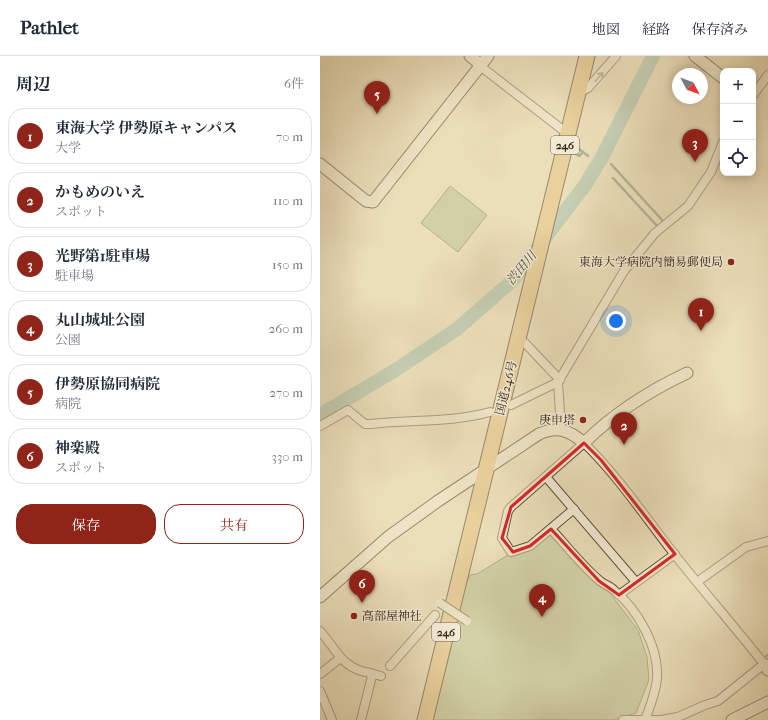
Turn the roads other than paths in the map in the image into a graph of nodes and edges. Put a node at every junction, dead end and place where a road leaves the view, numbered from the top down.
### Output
1 (470, 56) edge
2 (587, 56) edge
3 (616, 56) edge
4 (695, 56) edge
5 (485, 60) edge
6 (768, 75) edge
7 (720, 76) edge
8 (756, 91) edge
9 (578, 92) junction
10 (568, 134) junction
11 (720, 150) edge
12 (320, 164) edge
13 (518, 339) junction
14 (687, 372) dead end
15 (559, 381) junction
16 (511, 405) dead end
17 (490, 412) dead end
18 (320, 426) edge
19 (561, 429) junction
20 (584, 444) junction
21 (486, 470) junction
22 (546, 477) junction
23 (574, 509) junction
24 (551, 529) junction
25 (768, 541) edge
26 (675, 554) junction
27 (636, 582) junction
28 (697, 582) junction
29 (619, 595) junction
30 (320, 597) edge
31 (440, 604) dead end
32 (435, 615) dead end
33 (470, 623) dead end
34 (320, 631) edge
35 (339, 658) junction
36 (390, 666) dead end
37 (766, 667) edge
38 (370, 673) junction
39 (320, 674) edge
40 (381, 676) dead end
41 (320, 691) edge
42 (768, 702) edge
43 (332, 720) edge
44 (361, 720) edge
45 (425, 720) edge
46 (623, 720) edge
47 (645, 720) edge
48 (732, 720) edge

1 - 5 street
2 - 9 highway, 国道246号 / 246
9 -> 3 street
4 - 7 street
5 - 10 street
5 - 12 street
6 - 8 street
9 - 10 highway, 国道246号 / 246
10 - 13 highway, 国道246号 / 246
11 - 15 street
13 - 15 street
13 - 21 highway, 国道246号 / 246
14 - 20 street
15 - 16 street
15 - 19 street
17 - 18 street
19 - 20 street
19 - 21 street
20 - 22 street
20 - 26 street
21 - 30 street
21 - 45 highway, 国道246号 / 246
22 - 23 street
22 - 24 street
23 - 24 street
23 - 27 street
24 - 29 street
25 - 28 street
26 - 27 street
26 - 28 street
27 - 29 street
28 - 37 street
29 - 47 street
31 - 33 street, bridge
32 - 36 street
34 - 35 street
35 - 38 street
35 - 39 street
37 - 47 street
38 - 40 street
38 - 44 street
41 - 43 street
42 - 48 street
46 - 47 street

